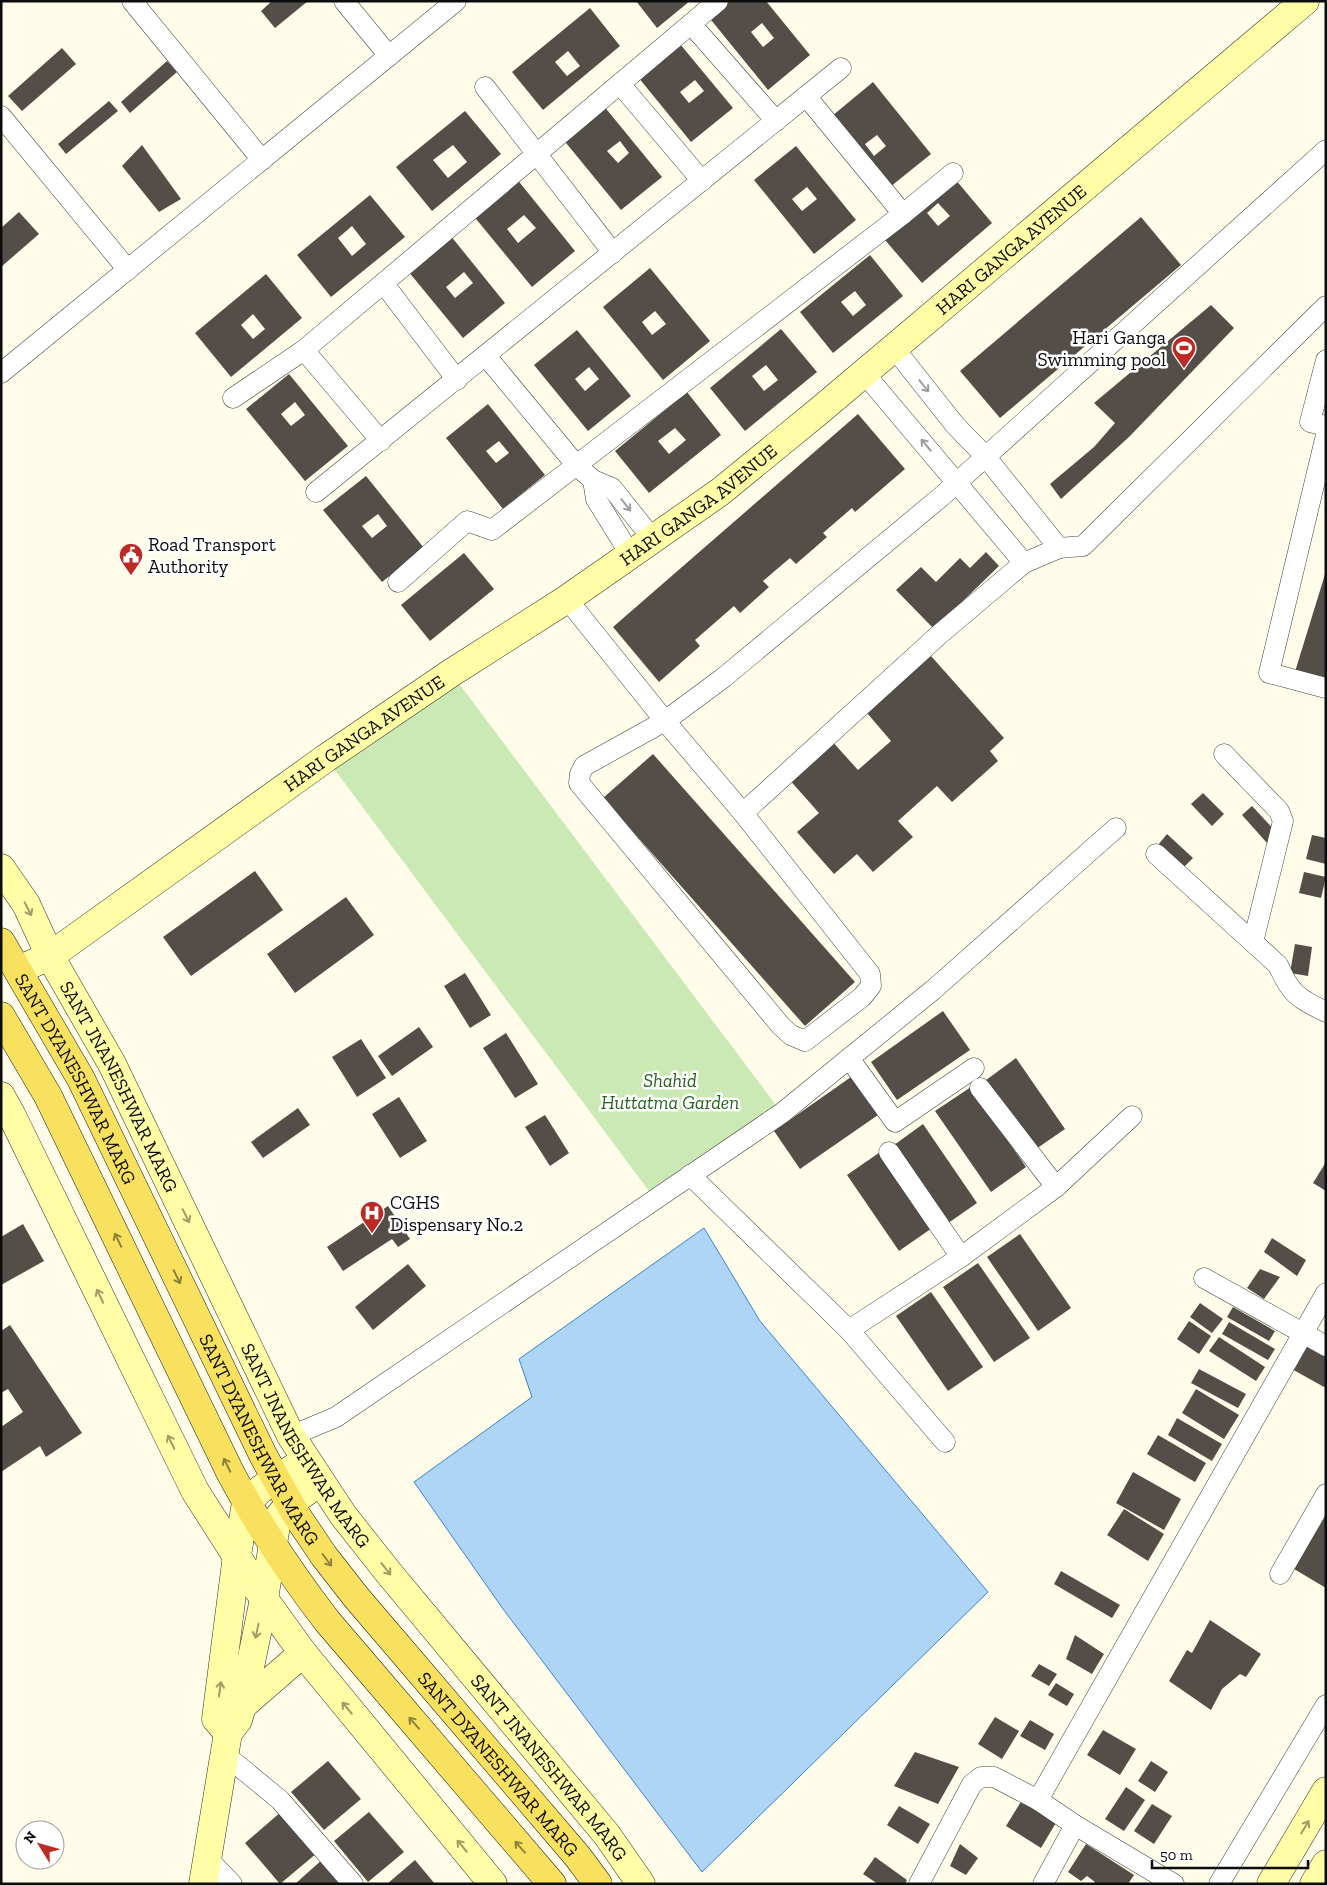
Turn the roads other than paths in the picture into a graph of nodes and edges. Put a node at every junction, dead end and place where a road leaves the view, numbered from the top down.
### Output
1 (132, 1) edge
2 (344, 1) edge
3 (456, 1) edge
4 (718, 1) edge
5 (1304, 1) edge
6 (691, 24) junction
7 (389, 56) junction
8 (841, 68) dead end
9 (620, 84) junction
10 (485, 87) dead end
11 (806, 96) junction
12 (1, 116) edge
13 (776, 120) junction
14 (1326, 150) edge
15 (537, 155) junction
16 (262, 160) junction
17 (953, 173) dead end
18 (702, 181) junction
19 (903, 214) junction
20 (612, 253) junction
21 (128, 270) junction
22 (384, 284) junction
23 (1326, 306) edge
24 (894, 348) junction
25 (304, 350) junction
26 (486, 356) junction
27 (1326, 360) edge
28 (864, 373) junction
29 (1, 374) edge
30 (457, 380) junction
31 (233, 398) dead end
32 (1326, 426) edge
33 (1326, 435) edge
34 (381, 441) junction
35 (985, 456) junction
36 (577, 466) junction
37 (593, 480) junction
38 (958, 482) junction
39 (316, 492) dead end
40 (652, 538) junction
41 (1059, 548) junction
42 (630, 554) junction
43 (1024, 563) junction
44 (398, 582) dead end
45 (567, 599) junction
46 (1326, 688) edge
47 (665, 721) junction
48 (1224, 754) dead end
49 (743, 813) junction
50 (1116, 828) dead end
51 (1156, 854) dead end
52 (1, 868) edge
53 (1, 942) edge
54 (1253, 942) junction
55 (50, 956) junction
56 (18, 970) junction
57 (1326, 1012) edge
58 (1, 1016) edge
59 (849, 1058) junction
60 (974, 1068) dead end
61 (980, 1088) dead end
62 (1, 1096) edge
63 (1132, 1116) dead end
64 (889, 1152) dead end
65 (690, 1175) junction
66 (1056, 1187) junction
67 (961, 1257) junction
68 (1204, 1278) dead end
69 (1326, 1292) edge
70 (849, 1330) junction
71 (1303, 1333) junction
72 (1326, 1346) edge
73 (292, 1436) junction
74 (945, 1442) dead end
75 (313, 1471) junction
76 (277, 1480) junction
77 (1326, 1494) edge
78 (246, 1503) junction
79 (290, 1504) junction
80 (272, 1546) junction
81 (237, 1555) junction
82 (1280, 1574) dead end
83 (264, 1599) junction
84 (303, 1653) junction
85 (1326, 1705) edge
86 (242, 1706) junction
87 (226, 1743) junction
88 (1326, 1791) edge
89 (1038, 1800) junction
90 (1075, 1825) junction
91 (1326, 1864) edge
92 (205, 1871) edge
93 (490, 1883) edge
94 (232, 1884) edge
95 (353, 1884) edge
96 (552, 1884) edge
97 (598, 1884) edge
98 (641, 1884) edge
99 (919, 1884) edge
100 (1043, 1884) edge
101 (1174, 1884) edge
102 (1218, 1884) edge
103 (1271, 1884) edge
104 (1314, 1884) edge

1 - 16 street
2 - 7 street
3 - 7 street
4 - 6 street
5 - 24 street, HARI GANGA AVENUE
6 - 9 street
6 - 13 street
7 - 16 street
8 - 11 street
9 - 15 street
9 - 18 street
10 - 15 street
11 - 13 street
11 - 19 street
12 - 21 street
13 - 18 street
14 - 35 street
15 - 20 street
15 - 22 street
16 - 21 street
17 - 19 street
18 - 20 street
19 - 36 street
20 - 26 street
21 - 29 street
22 - 25 street
22 - 30 street
23 - 41 street
24 - 28 street, HARI GANGA AVENUE
24 -> 35 street
25 - 31 street
25 - 34 street
26 - 30 street
26 - 36 street
27 - 32 street
38 -> 28 street
28 - 40 street, HARI GANGA AVENUE
30 - 34 street
33 - 46 street
34 - 39 street
35 - 38 street
35 - 41 street
36 - 37 street
36 - 44 street
37 -> 40 street
37 - 42 street
38 - 43 street
38 - 47 street
40 - 42 street, HARI GANGA AVENUE
41 - 43 street
42 - 45 street, HARI GANGA AVENUE
43 - 49 street
45 - 47 street
45 - 55 street, HARI GANGA AVENUE
47 - 49 street
47 - 49 street
48 - 54 street
50 - 59 street
51 - 54 street
52 -> 55 street, SANT JNANESHWAR MARG
53 - 56 main road, SANT DYANESHWAR MARG
54 - 57 street
55 - 56 street, HARI GANGA AVENUE
55 -> 73 street, SANT JNANESHWAR MARG
56 -> 76 main road, SANT DYANESHWAR MARG
78 -> 58 main road, SANT DYANESHWAR MARG
59 - 60 street
59 - 65 street
61 - 66 street
81 -> 62 street
63 - 66 street
64 - 67 street
65 - 70 street
65 - 73 street
66 - 67 street
67 - 70 street
68 - 71 street
69 - 71 street
70 - 74 street
71 - 72 street
71 - 89 street
73 - 75 street, SANT JNANESHWAR MARG
75 - 76 street
75 - 79 street
75 -> 98 street, SANT JNANESHWAR MARG
76 - 78 street
76 - 79 main road, SANT DYANESHWAR MARG
77 - 82 street
78 - 80 main road, SANT DYANESHWAR MARG
78 - 81 street
79 - 80 street
79 -> 97 main road, SANT DYANESHWAR MARG
80 - 83 street
96 -> 80 main road, SANT DYANESHWAR MARG
81 - 83 street
87 -> 81 street
83 - 84 street
83 -> 86 street
84 - 86 street
93 -> 84 street
85 - 102 street
86 - 87 street
87 - 92 street
87 - 95 street
103 -> 88 street
89 - 90 street
89 - 99 street
90 - 100 street
90 - 101 street
91 - 104 street
92 - 94 street

